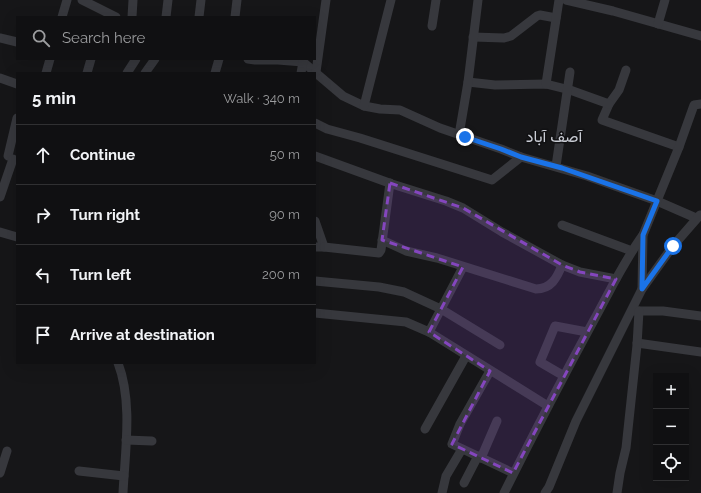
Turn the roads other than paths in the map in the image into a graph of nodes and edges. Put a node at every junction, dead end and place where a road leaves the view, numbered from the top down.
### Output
1 (67, 0) edge
2 (82, 0) edge
3 (133, 0) edge
4 (168, 0) edge
5 (201, 0) edge
6 (237, 0) edge
7 (326, 0) edge
8 (391, 0) edge
9 (436, 0) edge
10 (478, 0) edge
11 (559, 0) edge
12 (566, 0) edge
13 (665, 0) edge
14 (578, 1) edge
15 (99, 9) edge
16 (62, 16) edge
17 (114, 16) edge
18 (132, 16) edge
19 (166, 16) edge
20 (199, 16) edge
21 (235, 16) edge
22 (556, 18) junction
23 (658, 24) junction
24 (432, 26) dead end
25 (701, 36) edge
26 (473, 37) junction
27 (0, 38) edge
28 (16, 42) edge
29 (50, 60) edge
30 (91, 60) edge
31 (135, 60) edge
32 (154, 60) edge
33 (218, 60) edge
34 (255, 60) edge
35 (278, 60) edge
36 (278, 60) edge
37 (303, 62) junction
38 (626, 70) dead end
39 (46, 72) edge
40 (87, 72) edge
41 (128, 72) edge
42 (146, 72) edge
43 (215, 72) edge
44 (301, 72) edge
45 (316, 72) junction
46 (570, 72) dead end
47 (0, 78) edge
48 (468, 82) junction
49 (16, 84) edge
50 (546, 84) junction
51 (568, 90) junction
52 (609, 104) junction
53 (701, 104) edge
54 (364, 106) junction
55 (16, 123) edge
56 (316, 124) edge
57 (459, 135) junction
58 (679, 147) junction
59 (316, 156) edge
60 (9, 157) edge
61 (521, 157) junction
62 (556, 166) junction
63 (3, 176) edge
64 (390, 182) junction
65 (0, 197) edge
66 (657, 201) junction
67 (699, 216) edge
68 (562, 225) dead end
69 (316, 228) edge
70 (0, 232) edge
71 (643, 235) junction
72 (16, 237) edge
73 (382, 240) junction
74 (319, 247) edge
75 (632, 251) junction
76 (562, 264) junction
77 (463, 267) junction
78 (616, 279) junction
79 (316, 281) edge
80 (642, 289) junction
81 (441, 309) junction
82 (635, 311) junction
83 (316, 313) edge
84 (701, 316) edge
85 (429, 332) junction
86 (587, 332) junction
87 (637, 343) junction
88 (500, 345) dead end
89 (701, 352) edge
90 (466, 356) junction
91 (118, 364) edge
92 (490, 371) junction
93 (564, 376) junction
94 (548, 406) junction
95 (497, 421) dead end
96 (425, 429) dead end
97 (126, 440) junction
98 (152, 441) dead end
99 (462, 448) junction
100 (7, 452) dead end
101 (479, 457) junction
102 (79, 472) dead end
103 (0, 473) edge
104 (514, 473) junction
105 (124, 476) junction
106 (464, 483) dead end
107 (123, 493) edge
108 (442, 493) edge
109 (504, 493) edge
110 (545, 493) edge
111 (617, 493) edge

1 - 16 street
2 - 15 street
3 - 18 street
4 - 19 street
5 - 20 street
6 - 21 street
7 - 45 street
8 - 54 street
9 - 24 street
10 - 26 street
11 - 22 street
12 - 14 street
13 - 23 street
14 - 23 street
15 - 17 street
22 - 26 street
22 - 50 street
23 - 25 street
26 - 48 street
27 - 28 street
29 - 39 street
30 - 40 street
31 - 41 street
32 - 42 street
33 - 43 street
34 - 35 street
36 - 37 street
37 - 44 street
37 - 45 street
38 - 52 street
45 - 54 street
46 - 51 street
47 - 49 street
48 - 50 street
48 - 57 street
50 - 51 street
51 - 52 street
51 - 62 street
52 - 58 street
53 - 58 street
54 - 57 street
55 - 60 street
56 - 61 street
57 - 61 street
58 - 66 street
59 - 64 street
60 - 63 street
61 - 62 street
62 - 66 street
63 - 65 street
64 - 73 street
64 - 76 street
66 - 67 street
66 - 71 street
67 - 80 street
68 - 75 street
69 - 74 street
70 - 72 street
71 - 75 street
71 - 80 street
73 - 74 street
73 - 77 street
75 - 78 street
76 - 77 street
76 - 78 street
77 - 81 street
78 - 86 street
79 - 81 street
80 - 82 street
81 - 85 street
81 - 88 street
82 - 84 street
82 - 87 street
82 - 110 street
83 - 85 street
85 - 90 street
86 - 93 street
86 - 93 street
87 - 89 street
87 - 111 street
90 - 92 street
90 - 96 street
91 - 97 street
92 - 94 street
92 - 99 street
93 - 94 street
94 - 104 street
95 - 101 street
97 - 98 street
97 - 105 street
99 - 101 street
99 - 108 street
100 - 103 street
101 - 104 street
101 - 106 street
102 - 105 street
104 - 109 street
105 - 107 street

